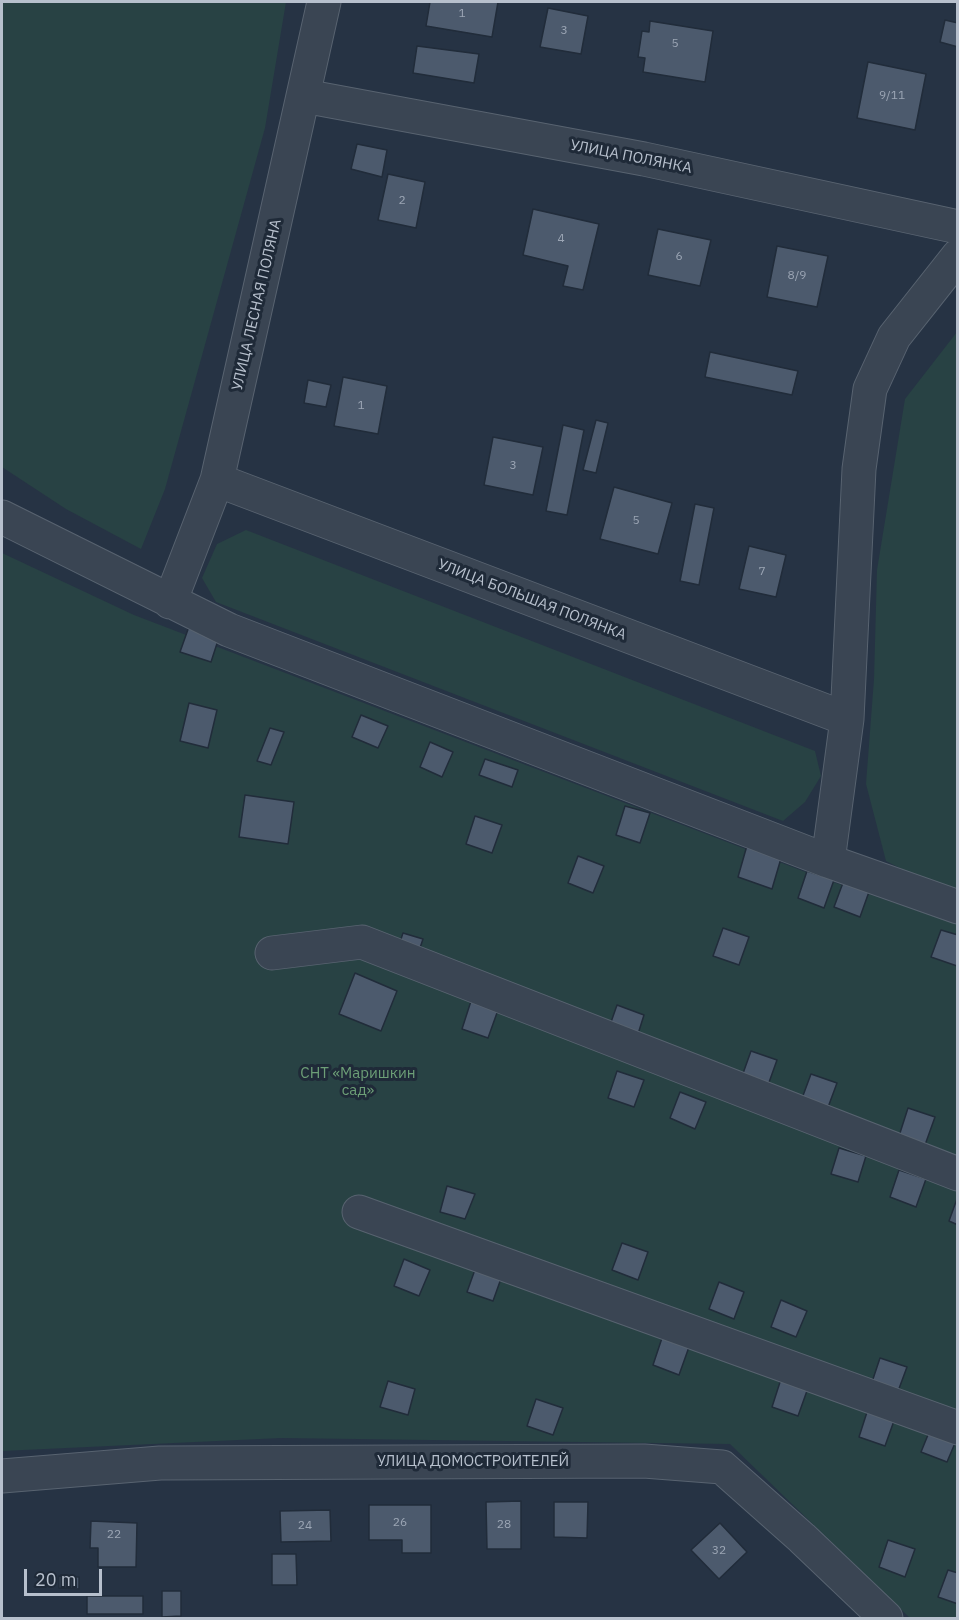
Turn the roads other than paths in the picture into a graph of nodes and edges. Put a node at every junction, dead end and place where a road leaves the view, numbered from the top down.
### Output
1 (324, 2) edge
2 (304, 96) junction
3 (957, 227) edge
4 (957, 256) edge
5 (217, 480) junction
6 (2, 517) edge
7 (170, 602) junction
8 (847, 719) junction
9 (828, 861) junction
10 (957, 907) edge
11 (272, 953) dead end
12 (957, 1174) edge
13 (359, 1212) dead end
14 (957, 1428) edge
15 (2, 1476) edge
16 (886, 1618) edge

1 - 2 street, УЛИЦА ЛЕСНАЯ ПОЛЯНА
2 - 3 street, УЛИЦА ПОЛЯНКА
2 - 5 street, УЛИЦА ЛЕСНАЯ ПОЛЯНА
4 - 8 street
5 - 7 street, УЛИЦА ЛЕСНАЯ ПОЛЯНА
5 - 8 street, УЛИЦА БОЛЬШАЯ ПОЛЯНКА
6 - 7 street
7 - 9 street
8 - 9 street
9 - 10 street
11 - 12 street
13 - 14 street
15 - 16 street, УЛИЦА ДОМОСТРОИТЕЛЕЙ

